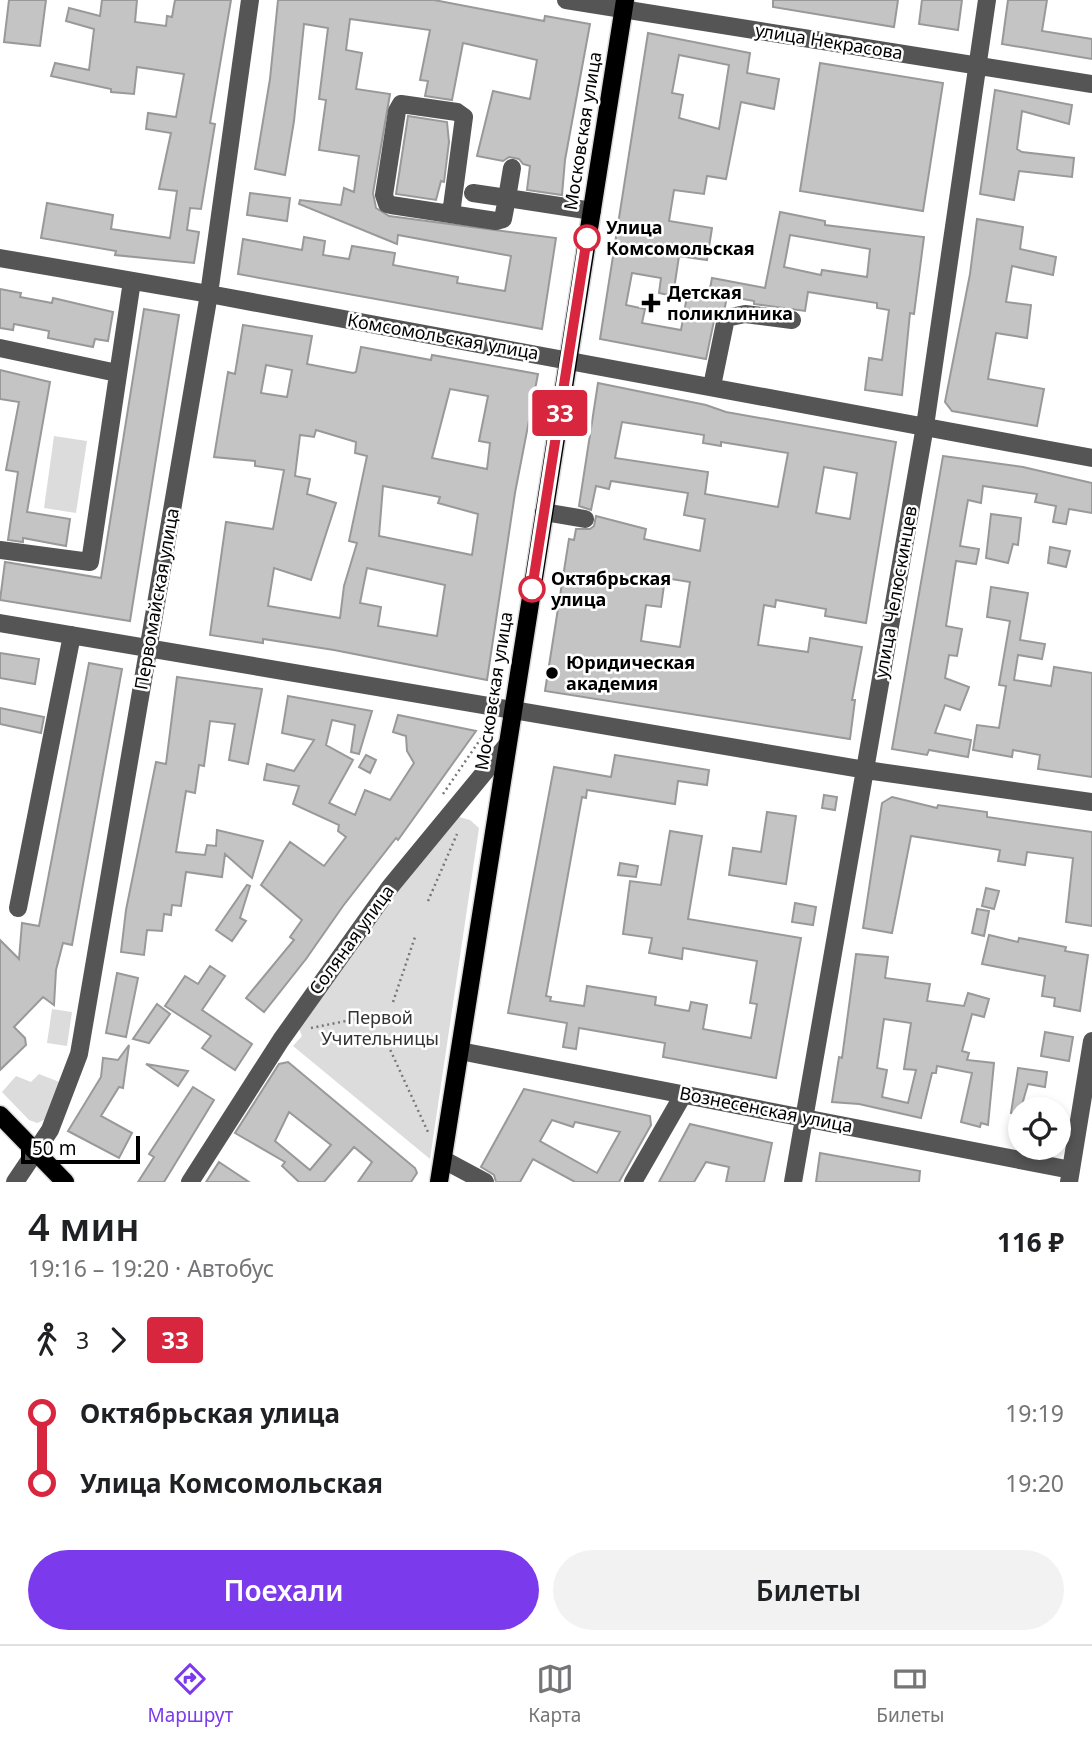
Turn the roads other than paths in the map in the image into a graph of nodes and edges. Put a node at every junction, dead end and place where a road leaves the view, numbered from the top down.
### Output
1 (250, 0) edge
2 (565, 0) edge
3 (987, 0) edge
4 (625, 4) edge
5 (976, 66) junction
6 (1092, 84) edge
7 (512, 168) dead end
8 (472, 193) dead end
9 (507, 198) junction
10 (592, 211) junction
11 (451, 214) junction
12 (0, 258) edge
13 (132, 281) junction
14 (209, 294) junction
15 (792, 320) dead end
16 (0, 348) edge
17 (568, 360) junction
18 (117, 373) junction
19 (712, 386) junction
20 (925, 426) junction
21 (1092, 458) edge
22 (544, 512) junction
23 (585, 519) dead end
24 (0, 550) edge
25 (0, 623) edge
26 (72, 635) junction
27 (148, 648) junction
28 (512, 711) junction
29 (507, 745) junction
30 (866, 770) junction
31 (1092, 802) edge
32 (18, 908) dead end
33 (1092, 1041) edge
34 (460, 1051) junction
35 (683, 1095) junction
36 (0, 1115) edge
37 (806, 1118) junction
38 (36, 1150) junction
39 (444, 1160) junction
40 (1070, 1176) edge
41 (15, 1182) edge
42 (65, 1182) edge
43 (190, 1182) edge
44 (439, 1182) edge
45 (485, 1182) edge
46 (633, 1182) edge
47 (793, 1182) edge

1 - 14 street, Первомайская улица
2 - 4 street, улица Некрасова
3 - 5 street, улица Челюскинцев
4 - 5 street, улица Некрасова
4 - 10 main road, Московская улица
5 - 6 street, улица Некрасова
5 - 20 street, улица Челюскинцев
7 - 9 street
8 - 9 street
9 - 10 street
9 - 11 street
10 - 17 main road, Московская улица
11 - 11 street
12 - 13 street, Комсомольская улица
13 - 14 street, Комсомольская улица
13 - 18 street
14 - 17 street, Комсомольская улица
14 - 27 street, Первомайская улица
15 - 19 street
16 - 18 street
17 - 19 street, Комсомольская улица
17 - 22 main road, Московская улица
18 - 24 street
19 - 20 street, Комсомольская улица
20 - 21 street, Комсомольская улица
20 - 30 street, улица Челюскинцев
22 - 23 street
22 - 28 main road, Московская улица
25 - 26 street
26 - 27 street
26 - 32 street
27 - 28 street
27 - 38 street, Первомайская улица
28 - 29 main road, Московская улица
28 - 30 street
29 - 34 main road, Московская улица
29 - 43 street, Соляная улица
30 - 31 street
30 - 37 street, улица Челюскинцев
33 - 40 street
34 - 35 street, Вознесенская улица
34 - 39 main road, Московская улица
35 - 37 street, Вознесенская улица
35 - 46 street
36 - 38 main road
37 - 40 street, Вознесенская улица
37 - 47 street, улица Челюскинцев
38 - 41 street, Первомайская улица
38 - 42 main road
39 - 44 main road, Московская улица
39 - 45 street

